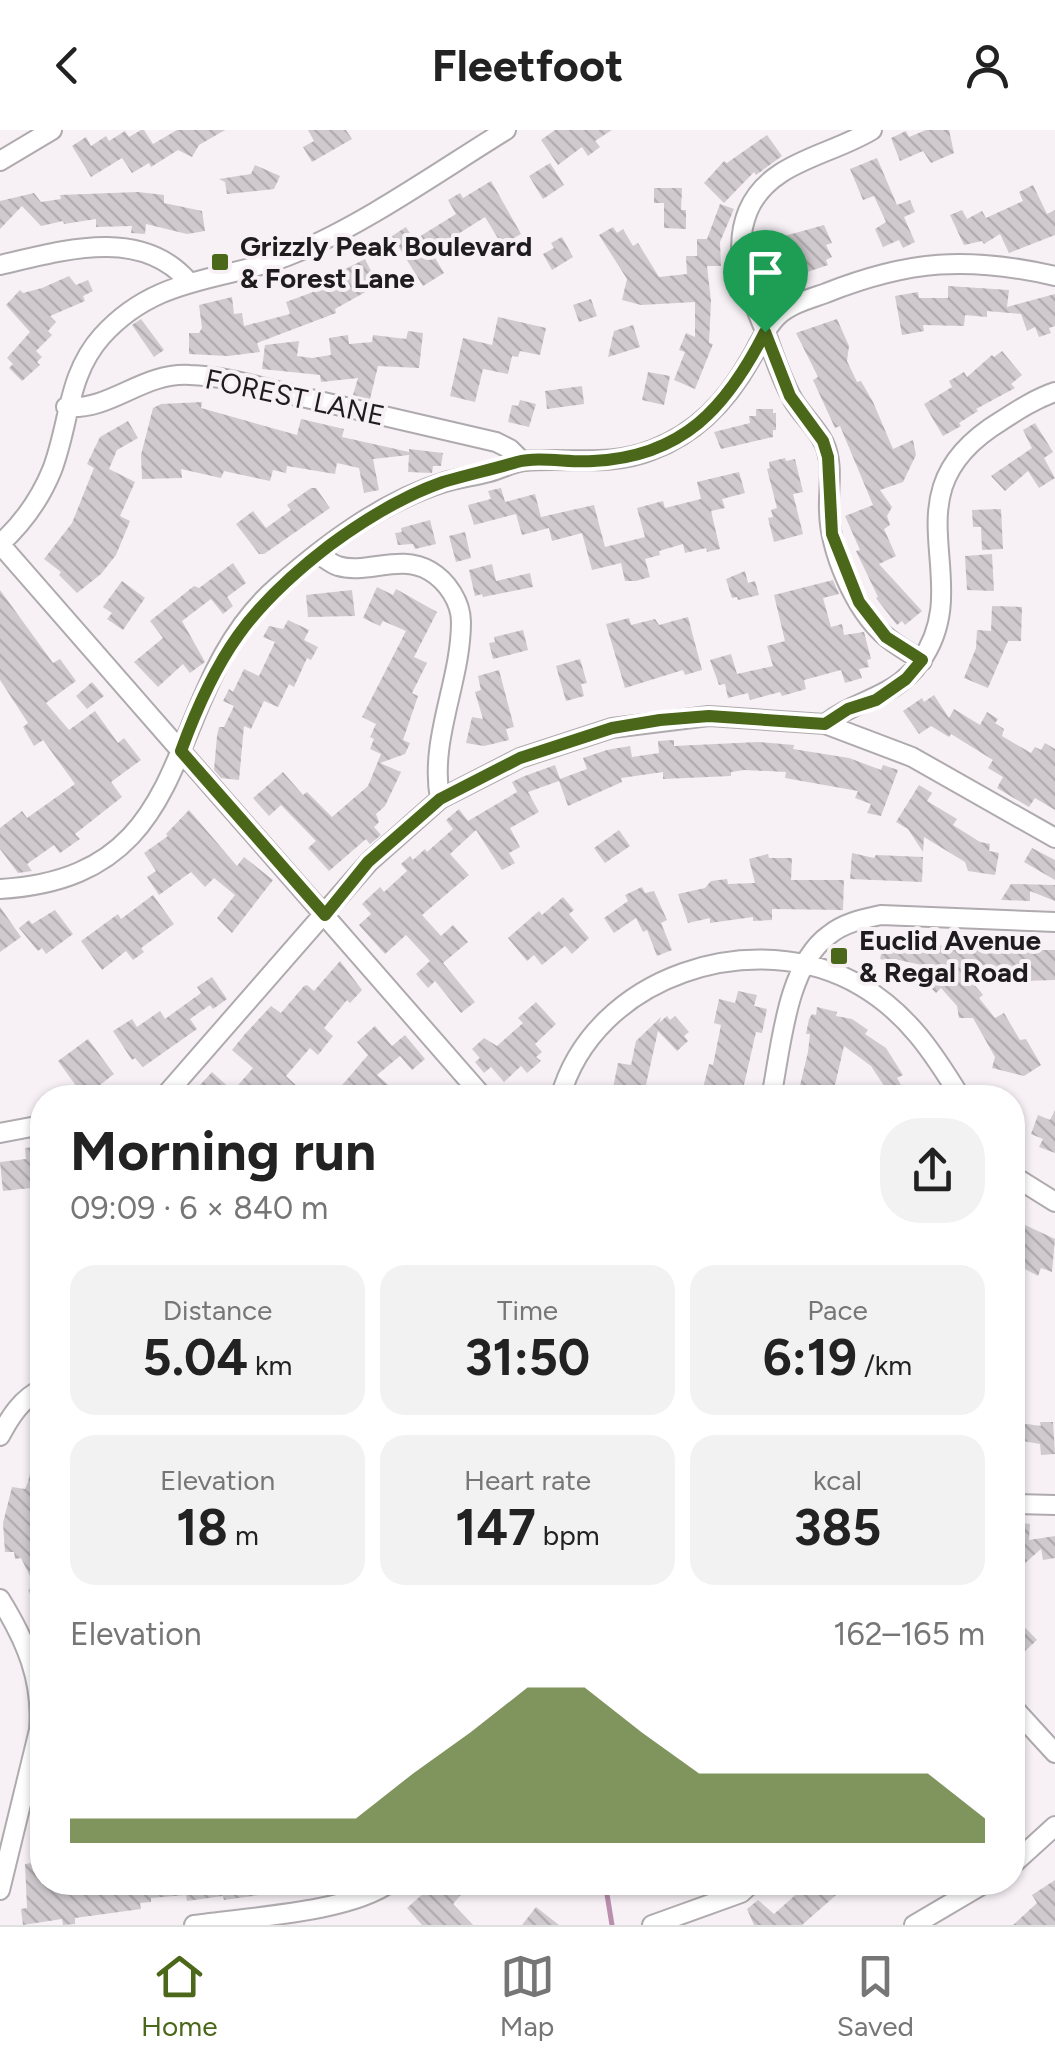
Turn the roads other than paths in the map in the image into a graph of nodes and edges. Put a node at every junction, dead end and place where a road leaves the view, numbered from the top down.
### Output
1 (52, 130) edge
2 (506, 130) edge
3 (872, 130) edge
4 (0, 161) edge
5 (0, 264) edge
6 (1055, 276) edge
7 (188, 281) junction
8 (765, 332) junction
9 (1055, 392) edge
10 (66, 408) junction
11 (521, 460) junction
12 (0, 544) edge
13 (318, 554) junction
14 (922, 660) junction
15 (825, 724) junction
16 (181, 751) junction
17 (440, 799) junction
18 (1055, 838) edge
19 (0, 890) edge
20 (325, 915) junction
21 (1055, 922) edge
22 (805, 962) junction
23 (175, 1085) edge
24 (472, 1085) edge
25 (566, 1085) edge
26 (774, 1085) edge
27 (952, 1085) edge
28 (30, 1127) edge
29 (0, 1133) edge
30 (1025, 1183) edge
31 (1055, 1202) edge
32 (30, 1397) edge
33 (0, 1436) edge
34 (1025, 1504) edge
35 (1055, 1505) edge
36 (0, 1599) edge
37 (30, 1653) edge
38 (1025, 1720) edge
39 (1055, 1753) edge
40 (30, 1772) edge
41 (1055, 1826) edge
42 (1025, 1853) edge
43 (0, 1890) edge
44 (365, 1895) edge
45 (734, 1895) edge
46 (964, 1895) edge
47 (194, 1925) edge
48 (652, 1925) edge
49 (914, 1925) edge

1 - 4 street
2 - 7 street
3 - 8 street
5 - 7 street
6 - 8 street
7 - 10 street
8 - 11 street
8 - 14 street
9 - 14 street
10 - 11 street, FOREST LANE
10 - 12 street
11 - 13 street
12 - 16 street
13 - 16 street
13 - 17 street
14 - 15 street
15 - 17 street
15 - 18 street
16 - 19 street
16 - 20 street
17 - 20 street
20 - 23 street
20 - 24 street
21 - 22 street
22 - 25 street
22 - 26 street
22 - 27 street
28 - 29 street
30 - 31 street
32 - 33 street
34 - 35 street
36 - 37 street
38 - 39 street
40 - 43 street
41 - 42 street
44 - 47 street
45 - 48 street
46 - 49 street

